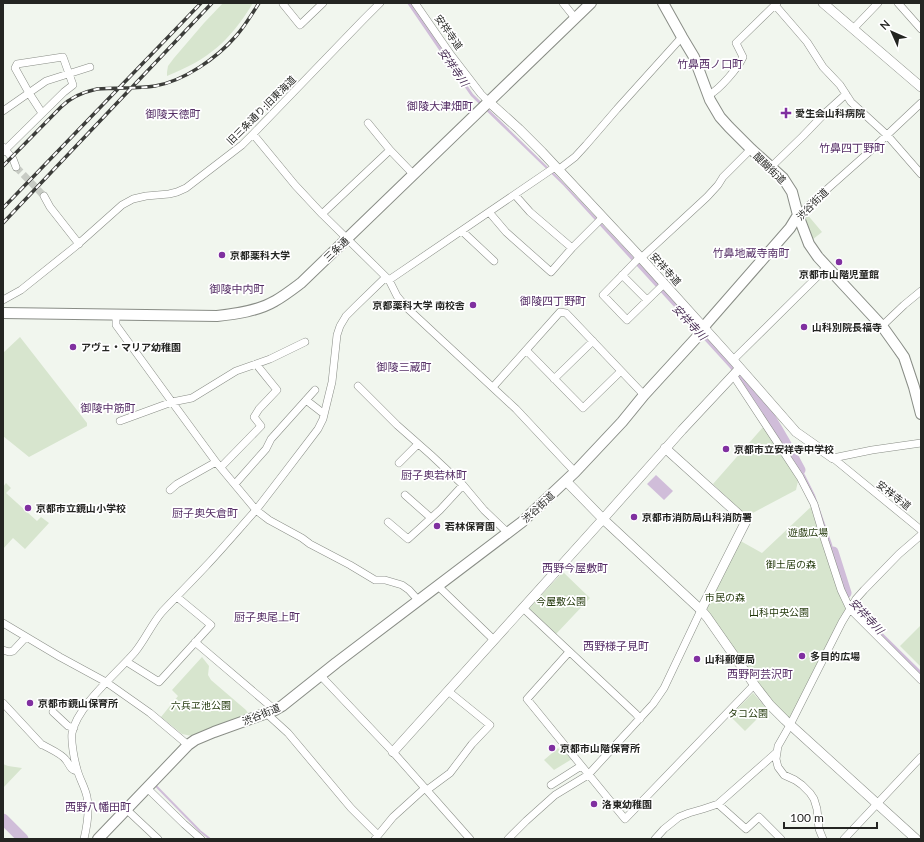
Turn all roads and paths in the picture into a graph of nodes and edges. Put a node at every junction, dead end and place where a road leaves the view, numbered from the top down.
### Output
1 (324, 3) edge
2 (380, 3) edge
3 (415, 3) edge
4 (563, 3) edge
5 (591, 3) edge
6 (663, 3) edge
7 (824, 3) edge
8 (878, 3) edge
9 (898, 3) edge
10 (283, 4) dead end
11 (776, 4) edge
12 (575, 18) junction
13 (853, 28) junction
14 (921, 29) edge
15 (682, 37) junction
16 (90, 67) dead end
17 (69, 73) junction
18 (921, 87) edge
19 (28, 93) junction
20 (846, 94) junction
21 (709, 95) junction
22 (921, 103) edge
23 (485, 105) junction
24 (3, 111) edge
25 (42, 113) junction
26 (368, 123) dead end
27 (253, 134) junction
28 (886, 135) junction
29 (4, 149) edge
30 (751, 149) junction
31 (390, 150) junction
32 (16, 167) tunnel mouth
33 (771, 167) junction
34 (554, 170) junction
35 (921, 174) edge
36 (414, 175) junction
37 (515, 195) junction
38 (44, 196) tunnel mouth
39 (489, 212) junction
40 (322, 214) junction
41 (798, 216) junction
42 (602, 218) junction
43 (462, 231) junction
44 (347, 238) junction
45 (79, 244) junction
46 (572, 248) junction
47 (640, 258) junction
48 (494, 261) dead end
49 (827, 267) junction
50 (622, 275) junction
51 (387, 279) junction
52 (660, 287) junction
53 (921, 290) edge
54 (3, 300) edge
55 (647, 300) junction
56 (3, 313) edge
57 (116, 315) junction
58 (882, 326) junction
59 (701, 331) junction
60 (593, 341) junction
61 (305, 342) dead end
62 (526, 350) junction
63 (734, 360) junction
64 (256, 364) junction
65 (740, 368) junction
66 (621, 371) junction
67 (733, 375) junction
68 (554, 379) junction
69 (358, 386) dead end
70 (493, 387) junction
71 (316, 390) dead end
72 (644, 395) junction
73 (306, 400) junction
74 (172, 402) junction
75 (324, 414) junction
76 (921, 414) edge
77 (120, 421) dead end
78 (921, 443) edge
79 (418, 444) junction
80 (665, 448) junction
81 (833, 458) junction
82 (399, 463) dead end
83 (219, 464) junction
84 (575, 472) junction
85 (566, 481) junction
86 (235, 484) junction
87 (463, 485) junction
88 (170, 490) dead end
89 (405, 495) dead end
90 (256, 510) junction
91 (431, 518) junction
92 (603, 520) junction
93 (388, 522) dead end
94 (921, 530) edge
95 (508, 533) junction
96 (921, 535) edge
97 (438, 586) junction
98 (177, 597) junction
99 (419, 601) junction
100 (523, 608) junction
101 (850, 609) junction
102 (701, 610) junction
103 (3, 623) edge
104 (26, 637) junction
105 (494, 640) junction
106 (196, 642) junction
107 (3, 650) edge
108 (569, 652) junction
109 (127, 662) junction
110 (321, 676) junction
111 (921, 680) edge
112 (106, 682) junction
113 (754, 685) junction
114 (448, 691) junction
115 (3, 703) edge
116 (53, 712) dead end
117 (270, 712) junction
118 (640, 719) junction
119 (790, 725) junction
120 (74, 728) junction
121 (188, 745) junction
122 (393, 752) junction
123 (777, 752) junction
124 (921, 757) edge
125 (580, 766) junction
126 (77, 771) junction
127 (588, 775) junction
128 (551, 785) dead end
129 (147, 788) junction
130 (426, 789) junction
131 (718, 804) junction
132 (877, 804) junction
133 (126, 809) junction
134 (377, 837) edge
135 (84, 839) edge
136 (98, 839) edge
137 (158, 839) edge
138 (201, 839) edge
139 (470, 839) edge
140 (508, 839) edge
141 (654, 839) edge
142 (781, 839) edge
143 (823, 839) edge
144 (844, 839) edge
145 (916, 839) edge

1 - 10 street
2 - 27 street, 旧三条通り;旧東海道
3 - 23 street, 安祥寺道
4 - 12 street
5 - 12 main road, 三条通
6 - 15 main road, 醍醐街道
7 - 13 street
8 - 13 street
9 - 14 street
11 - 20 street
11 - 21 street
12 - 23 main road, 三条通
13 - 18 street
15 - 21 main road, 醍醐街道
15 - 34 street
16 - 17 street
17 - 19 street
17 - 19 street
17 - 25 street
19 - 24 street
19 - 25 street
20 - 28 street
20 - 33 street
21 - 30 main road, 醍醐街道
22 - 28 street, 渋谷街道
23 - 34 street, 安祥寺道
23 - 36 main road, 三条通
25 - 29 street
26 - 31 street
27 - 40 street
27 - 45 street, 旧三条通り;旧東海道
28 - 35 street
28 - 41 street, 渋谷街道
29 - 32 street
30 - 33 main road, 醍醐街道
30 - 47 street
31 - 36 street
31 - 40 street
33 - 41 main road, 醍醐街道
34 - 37 street
34 - 42 street, 安祥寺道
36 - 44 main road, 三条通
37 - 39 street
37 - 46 street
38 - 45 street
39 - 43 street
39 - 46 street
40 - 44 street
41 - 49 main road, 醍醐街道
41 - 59 main road, 渋谷街道
42 - 46 street
42 - 47 street, 安祥寺道
43 - 48 street
43 - 51 street
44 - 51 street
44 - 57 main road, 三条通
45 - 54 street, 旧三条通り;旧東海道
47 - 50 street
47 - 52 street, 安祥寺道
49 - 58 main road, 醍醐街道
49 - 63 street
50 - 55 street
50 - 55 street
51 - 70 street
51 - 75 street
52 - 55 street
52 - 59 street, 安祥寺道
53 - 58 street
56 - 57 main road, 三条通
57 - 74 street
58 - 76 main road, 醍醐街道
59 - 63 street, 安祥寺道
59 - 72 main road, 渋谷街道
60 - 62 street
60 - 66 street
60 - 68 street
61 - 64 street
62 - 68 street
62 - 70 street
63 - 65 street, 安祥寺道
64 - 74 street
64 - 83 street
65 - 67 street
65 - 81 street, 安祥寺道
66 - 68 street
66 - 72 street
67 - 80 street
67 - 101 street
69 - 79 street
70 - 84 street
71 - 73 street
72 - 84 main road, 渋谷街道
73 - 75 street
73 - 86 street
74 - 77 street
74 - 83 street
75 - 90 street
78 - 81 street
79 - 82 street
79 - 87 street
80 - 92 street
80 - 102 street
81 - 94 street, 安祥寺道
83 - 86 street
83 - 88 street
84 - 85 main road, 渋谷街道
85 - 92 street
85 - 95 main road, 渋谷街道
86 - 90 street
87 - 91 street
87 - 95 street
89 - 91 street
90 - 98 street
90 - 99 street
91 - 93 street
92 - 100 street
92 - 102 street
95 - 97 main road, 渋谷街道
96 - 101 street
97 - 99 main road, 渋谷街道
97 - 105 street
98 - 106 street
98 - 109 street
99 - 110 main road, 渋谷街道
100 - 105 street
100 - 108 street
101 - 111 street
101 - 119 street
102 - 113 street
102 - 118 street
103 - 104 street
104 - 107 street
104 - 112 street
105 - 114 street
106 - 109 street
106 - 117 street
108 - 118 street
108 - 125 street
109 - 112 street
110 - 117 main road, 渋谷街道
110 - 122 street
112 - 120 street
112 - 121 street
113 - 119 street
113 - 127 street
114 - 122 street
114 - 130 street
115 - 126 street
116 - 120 street
117 - 121 main road, 渋谷街道
117 - 134 street
118 - 127 street
119 - 123 street
119 - 132 street
120 - 126 street
121 - 129 main road, 渋谷街道
122 - 130 street
123 - 131 street
123 - 143 street
124 - 132 street
125 - 127 street
125 - 128 street
126 - 135 street
127 - 140 street
129 - 133 main road, 渋谷街道
129 - 138 street
130 - 134 street
130 - 139 street
131 - 141 street
131 - 142 street
132 - 144 street
132 - 145 street
133 - 136 main road, 渋谷街道
133 - 137 street

